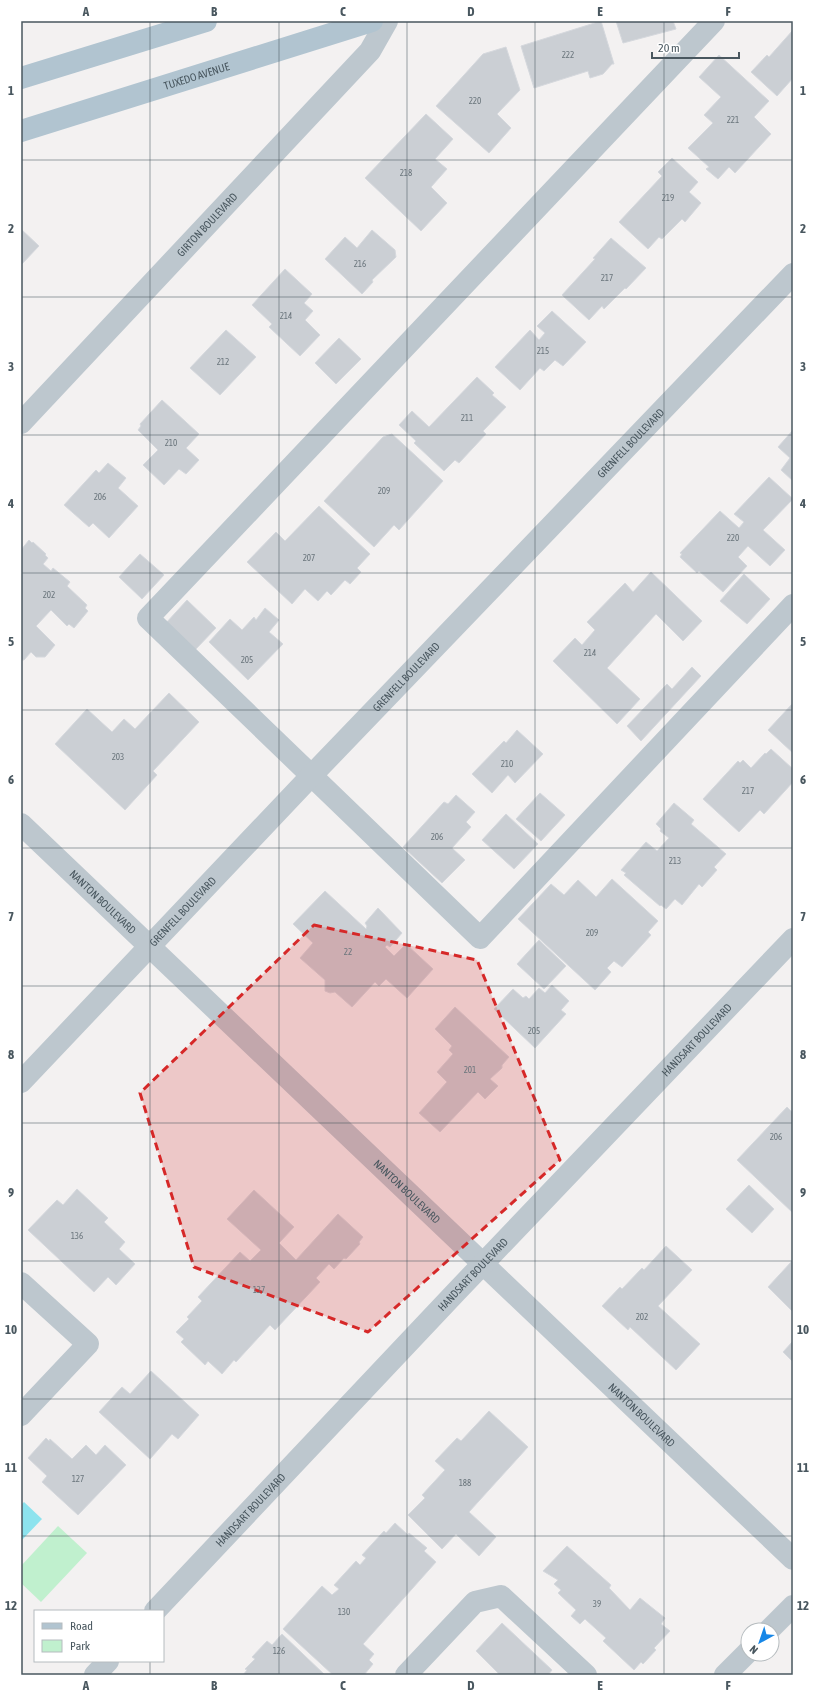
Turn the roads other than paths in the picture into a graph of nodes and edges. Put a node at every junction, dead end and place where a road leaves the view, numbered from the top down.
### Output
1 (206, 21) edge
2 (372, 21) edge
3 (387, 21) edge
4 (714, 21) edge
5 (21, 78) edge
6 (21, 131) edge
7 (793, 274) edge
8 (21, 423) edge
9 (793, 605) edge
10 (312, 775) junction
11 (21, 824) edge
12 (793, 939) edge
13 (151, 946) junction
14 (21, 1082) edge
15 (484, 1263) junction
16 (21, 1283) edge
17 (21, 1416) edge
18 (793, 1559) edge
19 (793, 1606) edge
20 (156, 1610) edge
21 (777, 1622) edge
22 (740, 1660) edge
23 (107, 1662) edge
24 (95, 1675) edge
25 (406, 1675) edge
26 (586, 1675) edge
27 (725, 1675) edge

1 - 5 main road
2 - 6 main road, TUXEDO AVENUE
3 - 8 street, GIRTON BOULEVARD
4 - 10 street
7 - 10 street, GRENFELL BOULEVARD
9 - 10 street
10 - 13 street, GRENFELL BOULEVARD
11 - 13 street, NANTON BOULEVARD
12 - 15 street, HANDSART BOULEVARD
13 - 14 street, GRENFELL BOULEVARD
13 - 15 street, NANTON BOULEVARD
15 - 18 street, NANTON BOULEVARD
15 - 20 street, HANDSART BOULEVARD
16 - 17 street
19 - 21 street
22 - 27 street
23 - 24 street
25 - 26 street

